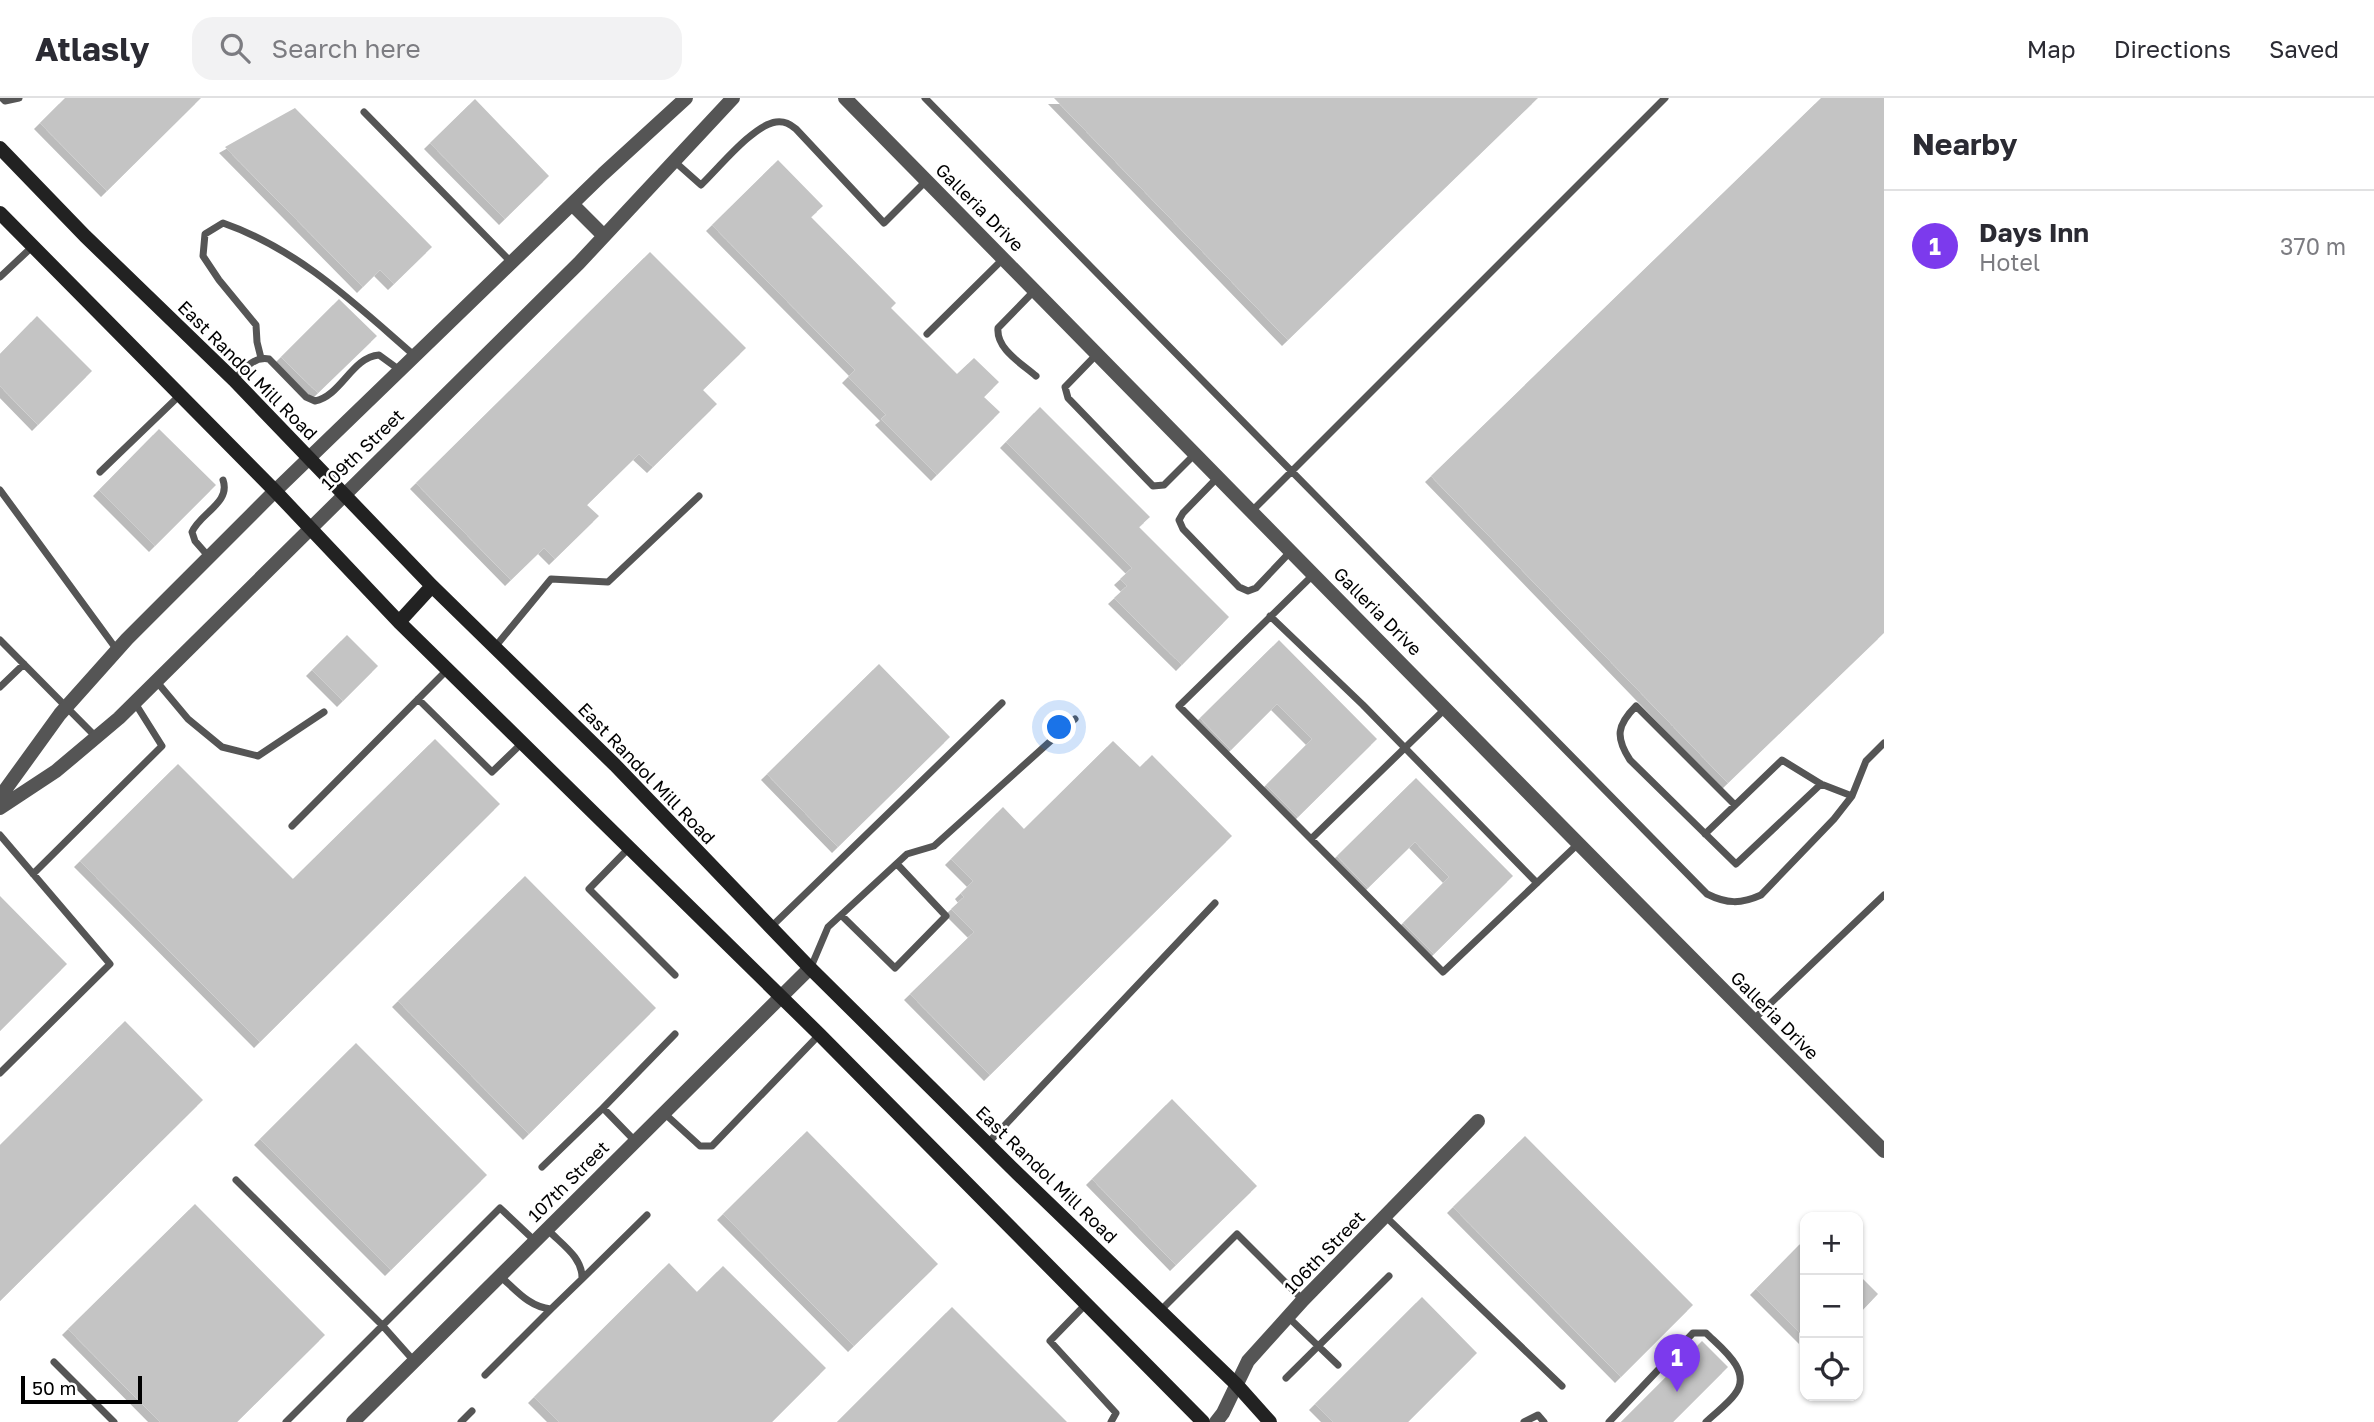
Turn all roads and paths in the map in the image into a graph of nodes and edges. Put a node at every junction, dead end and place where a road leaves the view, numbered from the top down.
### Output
1 (2, 98) edge
2 (19, 98) edge
3 (686, 98) edge
4 (733, 98) edge
5 (845, 98) edge
6 (925, 98) edge
7 (1665, 98) edge
8 (363, 113) dead end
9 (0, 148) edge
10 (674, 161) junction
11 (926, 180) junction
12 (572, 204) junction
13 (0, 212) edge
14 (604, 236) junction
15 (34, 246) junction
16 (1004, 259) junction
17 (512, 263) junction
18 (0, 276) edge
19 (1035, 290) junction
20 (927, 334) dead end
21 (1097, 354) junction
22 (415, 357) junction
23 (261, 358) junction
24 (401, 371) junction
25 (1035, 376) dead end
26 (234, 380) junction
27 (181, 395) junction
28 (1195, 453) junction
29 (310, 460) junction
30 (1291, 471) junction
31 (100, 472) dead end
32 (1218, 477) junction
33 (223, 480) dead end
34 (0, 490) edge
35 (275, 491) junction
36 (343, 494) junction
37 (699, 496) dead end
38 (1252, 511) junction
39 (310, 527) junction
40 (1291, 551) junction
41 (209, 557) junction
42 (1314, 574) junction
43 (432, 586) junction
44 (1270, 616) junction
45 (399, 622) junction
46 (0, 640) edge
47 (495, 647) junction
48 (117, 651) junction
49 (24, 664) junction
50 (447, 669) junction
51 (156, 681) junction
52 (0, 687) edge
53 (418, 698) junction
54 (135, 703) junction
55 (1002, 704) dead end
56 (66, 707) junction
57 (1446, 708) junction
58 (324, 712) dead end
59 (1075, 719) dead end
60 (96, 737) junction
61 (522, 743) junction
62 (1884, 743) edge
63 (1404, 748) junction
64 (1821, 784) junction
65 (1852, 796) junction
66 (0, 797) edge
67 (1735, 805) junction
68 (0, 808) edge
69 (292, 826) dead end
70 (1705, 834) junction
71 (0, 835) edge
72 (1311, 839) junction
73 (1579, 842) junction
74 (629, 848) junction
75 (897, 864) junction
76 (33, 874) junction
77 (1536, 883) junction
78 (1884, 895) edge
79 (1215, 903) dead end
80 (841, 915) junction
81 (771, 927) junction
82 (810, 968) junction
83 (675, 975) dead end
84 (781, 997) junction
85 (1753, 1020) junction
86 (675, 1034) dead end
87 (819, 1034) junction
88 (0, 1073) edge
89 (603, 1108) junction
90 (664, 1113) junction
91 (1478, 1121) dead end
92 (636, 1141) junction
93 (988, 1143) junction
94 (1884, 1151) edge
95 (542, 1167) dead end
96 (236, 1180) dead end
97 (647, 1215) dead end
98 (1386, 1217) junction
99 (547, 1229) junction
100 (535, 1241) junction
101 (500, 1276) junction
102 (1389, 1276) dead end
103 (582, 1279) junction
104 (1303, 1300) junction
105 (1087, 1303) junction
106 (551, 1309) junction
107 (1160, 1311) junction
108 (1288, 1317) junction
109 (383, 1325) junction
110 (1318, 1346) junction
111 (414, 1361) junction
112 (54, 1362) dead end
113 (1338, 1365) dead end
114 (485, 1375) dead end
115 (1286, 1378) dead end
116 (1236, 1384) junction
117 (1562, 1386) dead end
118 (472, 1411) dead end
119 (114, 1422) edge
120 (286, 1422) edge
121 (352, 1422) edge
122 (461, 1422) edge
123 (1111, 1422) edge
124 (1203, 1422) edge
125 (1216, 1422) edge
126 (1270, 1422) edge
127 (1524, 1422) edge
128 (1545, 1422) edge
129 (1609, 1422) edge
130 (1706, 1422) edge

1 - 2 lane
3 - 12 street, 109th Street
4 - 10 street, 109th Street
5 - 11 street, Galleria Drive
6 - 30 lane
7 - 30 lane
8 - 17 lane
9 - 26 main road, East Randol Mill Road
10 - 11 lane
10 - 14 street, 109th Street
11 - 16 street, Galleria Drive
12 - 14 street
12 - 17 street, 109th Street
13 - 15 main road
14 - 36 street, 109th Street
15 - 18 lane
15 - 27 main road
16 - 19 street, Galleria Drive
16 - 20 lane
17 - 22 street, 109th Street
19 - 21 street, Galleria Drive
19 - 25 lane
21 - 28 street, Galleria Drive
21 - 28 lane
22 - 23 lane
22 - 24 street, 109th Street
23 - 24 lane
23 - 26 lane
24 - 29 street, 109th Street
26 - 29 main road, East Randol Mill Road
27 - 31 lane
27 - 35 main road
28 - 32 street, Galleria Drive
29 - 35 street, 109th Street
29 - 36 main road, East Randol Mill Road
30 - 38 lane
30 - 65 lane
32 - 38 street, Galleria Drive
32 - 40 lane
33 - 41 lane
34 - 48 lane
35 - 39 main road
35 - 41 street, 109th Street
36 - 39 street, 109th Street
36 - 43 main road, East Randol Mill Road
37 - 47 lane
38 - 40 street, Galleria Drive
39 - 45 main road
39 - 51 street, 109th Street
40 - 42 street, Galleria Drive
41 - 48 street, 109th Street
42 - 44 lane
42 - 57 street, Galleria Drive
43 - 45 main road
43 - 47 main road, East Randol Mill Road
44 - 63 lane
44 - 72 lane
45 - 50 main road
46 - 49 lane
47 - 81 main road, East Randol Mill Road
48 - 56 street, 109th Street
49 - 52 lane
49 - 56 lane
50 - 53 lane
50 - 61 main road
51 - 54 street, 109th Street
51 - 58 lane
53 - 61 lane
53 - 69 lane
54 - 60 street, 109th Street
54 - 76 lane
55 - 81 lane
56 - 60 lane
56 - 66 street, 109th Street
57 - 63 lane
57 - 73 street, Galleria Drive
59 - 75 lane
60 - 68 street, 109th Street
61 - 74 main road
62 - 65 lane
63 - 72 lane
63 - 77 lane
64 - 65 lane
64 - 67 lane
64 - 70 lane
67 - 70 lane
67 - 70 lane
71 - 76 lane
72 - 77 lane
73 - 77 lane
73 - 85 street, Galleria Drive
74 - 83 lane
74 - 84 main road
75 - 80 lane
75 - 80 lane
76 - 88 lane
78 - 85 lane
79 - 93 lane
80 - 82 lane
81 - 82 main road, East Randol Mill Road
82 - 84 street, 107th Street
82 - 93 main road, East Randol Mill Road
84 - 87 main road
84 - 90 street, 107th Street
85 - 94 street, Galleria Drive
86 - 89 lane
87 - 90 lane
87 - 105 main road
89 - 92 lane
89 - 95 lane
90 - 92 street, 107th Street
91 - 98 street, 106th Street
92 - 99 street, 107th Street
93 - 107 main road, East Randol Mill Road
96 - 109 lane
97 - 103 lane
98 - 104 street, 106th Street
98 - 117 lane
99 - 100 street, 107th Street
99 - 103 lane
100 - 101 street, 107th Street
100 - 109 lane
101 - 106 lane
101 - 111 street, 107th Street
102 - 110 lane
103 - 106 lane
104 - 107 lane
104 - 108 street, 106th Street
105 - 123 lane
105 - 124 main road
106 - 114 lane
107 - 116 main road, East Randol Mill Road
108 - 110 lane
108 - 116 street, 106th Street
109 - 111 lane
109 - 120 lane
110 - 113 lane
110 - 115 lane
111 - 121 street, 107th Street
112 - 119 lane
116 - 125 street, 106th Street
116 - 126 main road, East Randol Mill Road
118 - 122 lane
127 - 128 lane
129 - 130 lane

